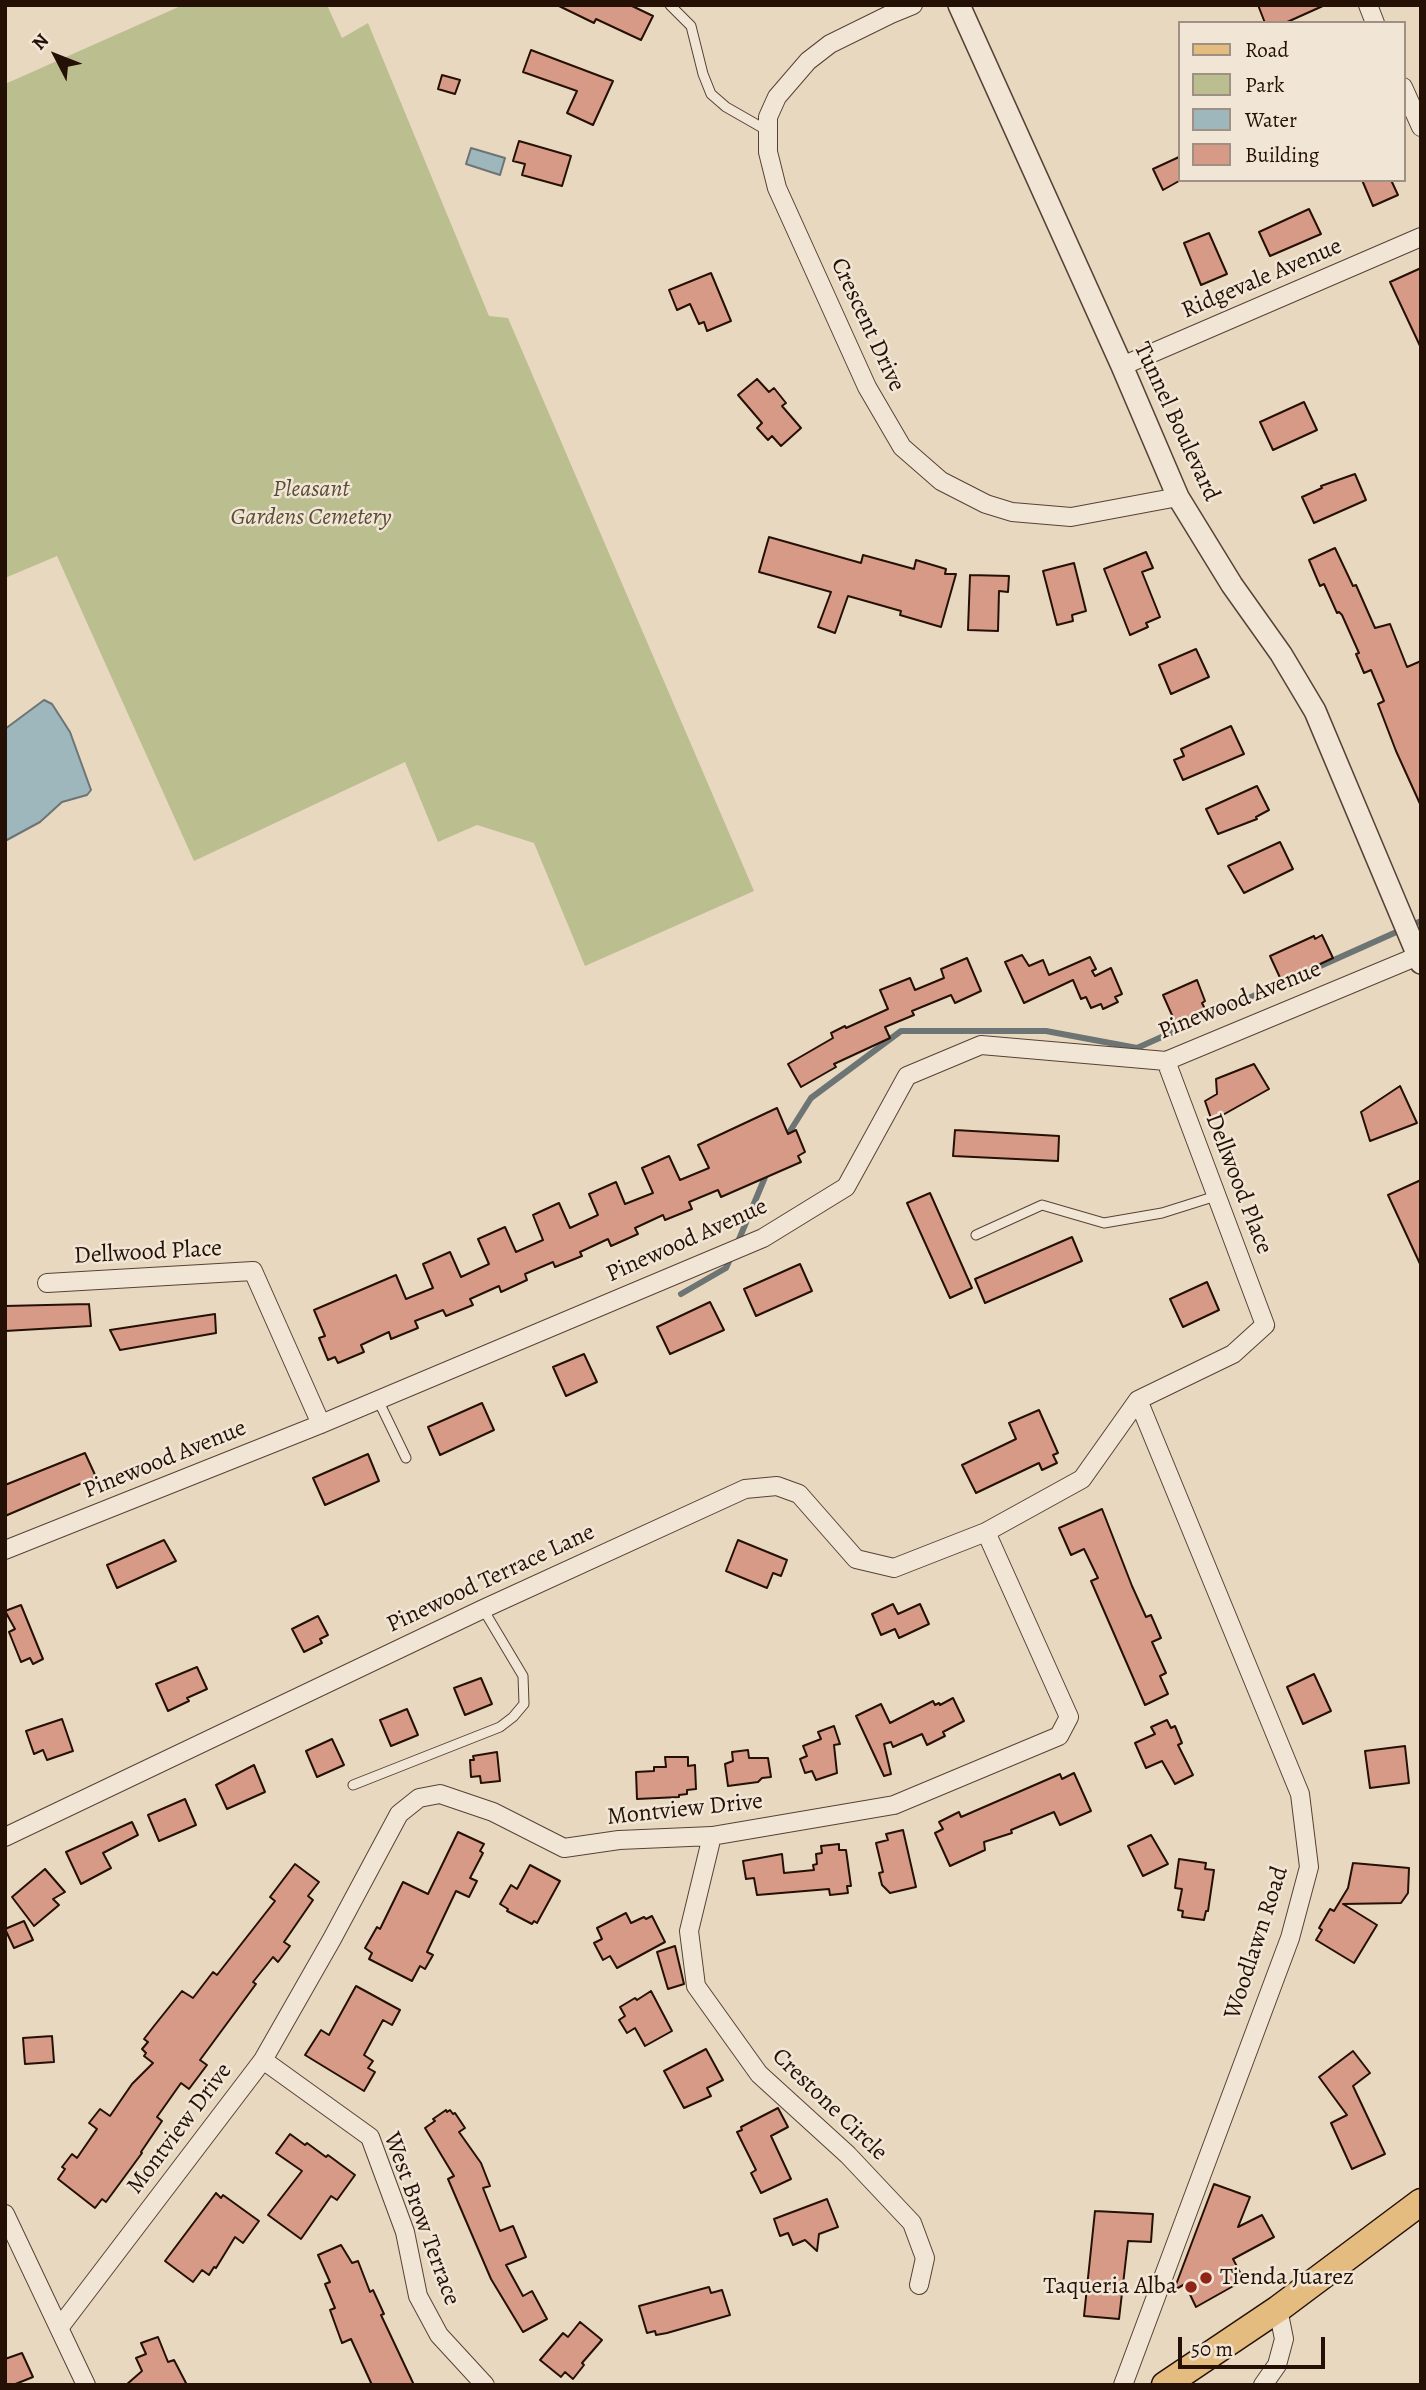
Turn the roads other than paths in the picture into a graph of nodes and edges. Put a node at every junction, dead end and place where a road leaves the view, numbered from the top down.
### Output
1 (670, 5) edge
2 (913, 5) edge
3 (959, 5) edge
4 (1405, 91) edge
5 (1421, 127) edge
6 (768, 131) junction
7 (1421, 237) edge
8 (1122, 366) junction
9 (1178, 497) junction
10 (1419, 959) edge
11 (1166, 1061) junction
12 (1216, 1196) junction
13 (976, 1235) dead end
14 (47, 1283) dead end
15 (378, 1400) junction
16 (1138, 1400) junction
17 (321, 1424) junction
18 (406, 1458) dead end
19 (986, 1532) junction
20 (5, 1550) edge
21 (483, 1609) junction
22 (353, 1785) dead end
23 (712, 1836) junction
24 (5, 1837) edge
25 (263, 2060) junction
26 (1421, 2202) edge
27 (5, 2214) edge
28 (919, 2285) dead end
29 (1278, 2309) junction
30 (59, 2328) junction
31 (86, 2385) edge
32 (485, 2385) edge
33 (1123, 2385) edge
34 (1165, 2385) edge
35 (1264, 2385) edge

1 - 6 lane
2 - 6 street, Crescent Drive
3 - 8 street, Tunnel Boulevard
4 - 5 street
6 - 9 street, Crescent Drive
7 - 8 street, Ridgevale Avenue
8 - 9 street, Tunnel Boulevard
9 - 10 street, Tunnel Boulevard
10 - 11 street, Pinewood Avenue
11 - 12 street, Dellwood Place
11 - 15 street, Pinewood Avenue
12 - 13 lane
12 - 16 street, Dellwood Place
14 - 17 street, Dellwood Place
15 - 17 street, Pinewood Avenue
15 - 18 lane
16 - 19 street
16 - 33 street, Woodlawn Road
17 - 20 street, Pinewood Avenue
19 - 21 street, Pinewood Terrace Lane
19 - 23 street, Montview Drive
21 - 22 lane
21 - 24 street, Pinewood Terrace Lane
23 - 25 street, Montview Drive
23 - 28 street, Crestone Circle
25 - 30 street, Montview Drive
25 - 32 street, West Brow Terrace
26 - 29 main road
27 - 30 street
29 - 34 main road
29 - 35 street
30 - 31 street

